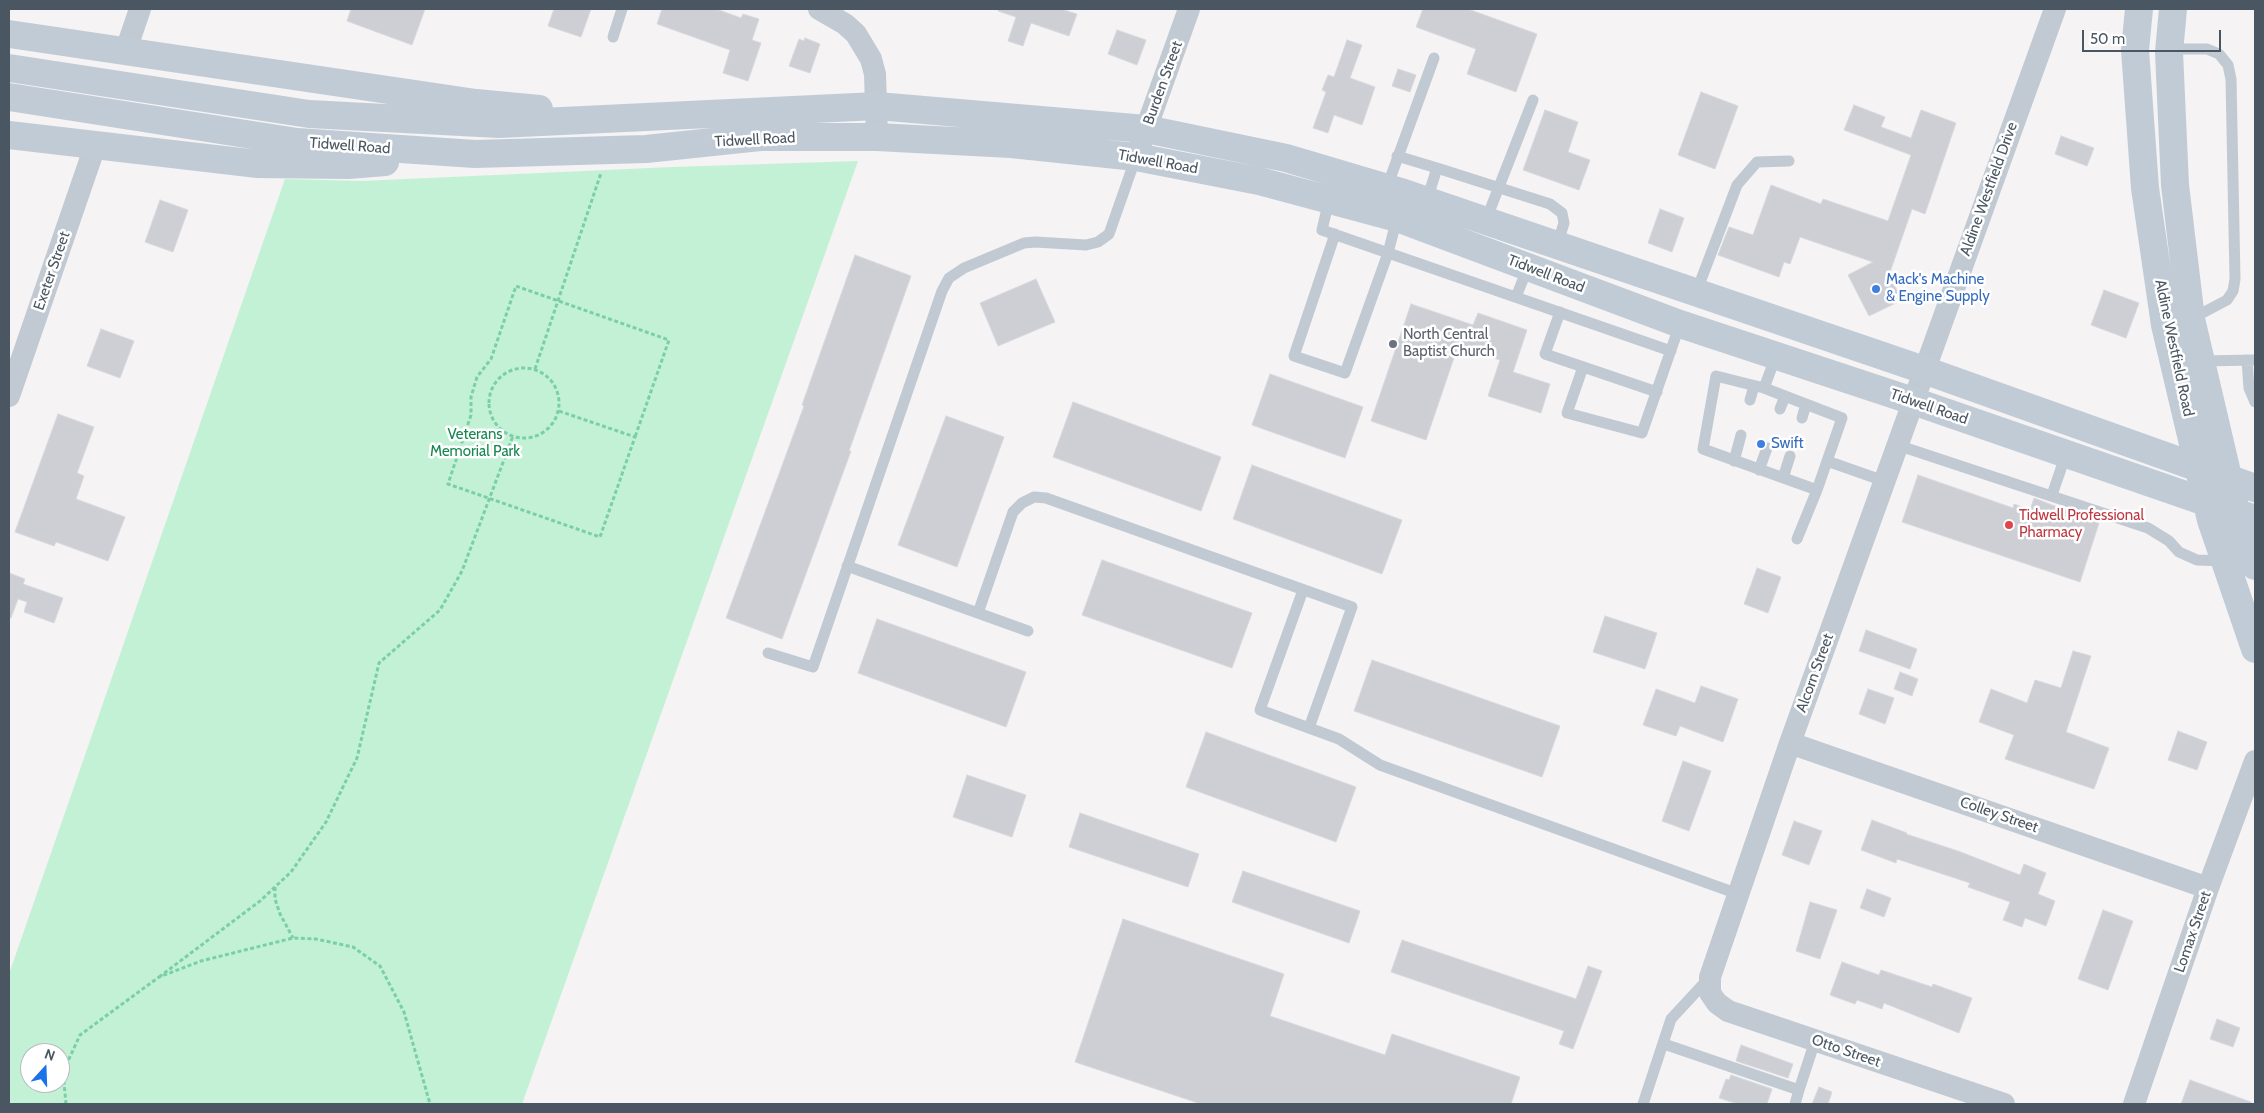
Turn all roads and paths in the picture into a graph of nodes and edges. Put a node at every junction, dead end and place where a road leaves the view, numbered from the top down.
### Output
1 (140, 9) edge
2 (622, 9) edge
3 (819, 9) edge
4 (1189, 9) edge
5 (2055, 9) edge
6 (2139, 9) edge
7 (2173, 9) edge
8 (9, 34) edge
9 (613, 37) dead end
10 (2170, 49) junction
11 (126, 50) junction
12 (1434, 58) dead end
13 (9, 68) edge
14 (9, 97) edge
15 (1533, 100) dead end
16 (876, 106) junction
17 (650, 119) junction
18 (1146, 129) junction
19 (9, 135) edge
20 (877, 137) junction
21 (95, 146) junction
22 (475, 154) junction
23 (1397, 156) junction
24 (1136, 157) junction
25 (1789, 161) dead end
26 (603, 166) dead end
27 (1437, 168) junction
28 (2175, 185) junction
29 (1498, 187) junction
30 (2145, 188) junction
31 (1404, 199) junction
32 (1329, 200) junction
33 (1486, 220) junction
34 (1335, 234) junction
35 (1557, 245) junction
36 (1388, 252) junction
37 (1528, 267) junction
38 (1696, 293) junction
39 (1516, 297) junction
40 (558, 301) junction
41 (1560, 312) junction
42 (2191, 320) junction
43 (1680, 324) junction
44 (1672, 351) junction
45 (1776, 356) junction
46 (2251, 360) edge
47 (2201, 361) junction
48 (1583, 367) junction
49 (535, 369) junction
50 (1924, 370) junction
51 (1759, 387) junction
52 (1657, 392) junction
53 (9, 396) edge
54 (1785, 396) junction
55 (1750, 400) dead end
56 (1913, 401) junction
57 (2255, 402) edge
58 (1806, 404) junction
59 (1780, 409) dead end
60 (559, 411) junction
61 (1802, 418) dead end
62 (1741, 435) dead end
63 (513, 436) junction
64 (634, 436) junction
65 (1897, 445) junction
66 (1767, 448) dead end
67 (2066, 454) junction
68 (1790, 456) dead end
69 (1734, 461) junction
70 (1827, 461) junction
71 (2200, 469) junction
72 (1760, 470) junction
73 (1783, 478) junction
74 (2229, 479) junction
75 (1884, 482) junction
76 (2255, 488) edge
77 (1817, 490) junction
78 (2052, 495) junction
79 (490, 499) junction
80 (2207, 504) junction
81 (2246, 516) edge
82 (1797, 540) dead end
83 (2226, 562) junction
84 (847, 566) junction
85 (2255, 566) edge
86 (1303, 590) junction
87 (978, 613) junction
88 (1028, 631) dead end
89 (2255, 649) edge
90 (768, 652) dead end
91 (1309, 728) junction
92 (1790, 743) junction
93 (2255, 761) edge
94 (275, 886) junction
95 (2208, 888) junction
96 (1738, 894) junction
97 (293, 938) junction
98 (159, 977) junction
99 (1710, 977) junction
100 (1815, 1041) junction
101 (1664, 1044) junction
102 (1799, 1090) junction
103 (66, 1104) edge
104 (430, 1104) edge
105 (1643, 1104) edge
106 (1795, 1104) edge
107 (2004, 1104) edge
108 (2134, 1104) edge

1 - 11 street
2 - 9 lane
3 - 16 street
4 - 18 street, Burden Street
5 - 50 street, Aldine Westfield Drive
6 - 30 main road, Aldine Westfield Road
7 - 10 main road, Aldine Westfield Road
8 - 11 main road
10 - 28 main road, Aldine Westfield Road
10 - 42 lane
11 - 17 main road
12 - 23 lane
13 - 17 main road, Tidwell Road
14 - 22 main road, Tidwell Road
15 - 29 lane
16 - 17 main road, Tidwell Road
16 - 18 main road, Tidwell Road
16 - 20 street
18 - 24 street, Burden Street
18 - 31 main road, Tidwell Road
19 - 21 main road
20 - 22 main road, Tidwell Road
20 - 24 main road, Tidwell Road
21 - 22 main road
21 - 53 street, Exeter Street
23 - 27 lane
23 - 31 lane
24 - 32 main road, Tidwell Road
24 - 84 lane
25 - 38 lane
26 - 40 path
27 - 29 lane
27 - 31 lane
28 - 30 main road
28 - 42 main road, Aldine Westfield Road
29 - 33 lane
29 - 35 lane
30 - 71 main road, Aldine Westfield Road
31 - 32 main road, Tidwell Road
31 - 33 main road, Tidwell Road
31 - 36 lane
31 - 37 main road, Tidwell Road
32 - 34 lane
33 - 35 main road, Tidwell Road
34 - 36 lane
34 - 36 lane
35 - 38 main road, Tidwell Road
36 - 39 lane
37 - 39 lane
37 - 43 main road, Tidwell Road
38 - 43 main road
38 - 50 main road, Tidwell Road
39 - 41 lane
40 - 49 path
40 - 64 path
40 - 79 path
41 - 44 lane
41 - 48 lane
42 - 47 main road, Aldine Westfield Road
43 - 44 lane
43 - 45 main road, Tidwell Road
44 - 52 lane
45 - 51 lane
45 - 56 main road, Tidwell Road
46 - 47 lane
46 - 57 lane
47 - 74 main road, Aldine Westfield Road
48 - 52 lane
48 - 52 lane
49 - 60 path
49 - 63 path
50 - 56 street, Alcorn Street
50 - 71 main road, Tidwell Road
51 - 54 lane
51 - 55 lane
51 - 69 lane
54 - 58 lane
54 - 59 lane
56 - 65 street, Alcorn Street
56 - 67 main road, Tidwell Road
58 - 61 lane
58 - 70 lane
60 - 63 path
60 - 64 path
62 - 69 lane
63 - 79 path
64 - 79 path
65 - 75 street, Alcorn Street
65 - 78 lane
66 - 72 lane
67 - 78 lane
67 - 80 main road, Tidwell Road
68 - 73 lane
69 - 72 lane
70 - 75 lane
70 - 77 lane
71 - 74 main road, Tidwell Road
71 - 80 main road, Aldine Westfield Road
72 - 73 lane
73 - 77 lane
74 - 76 main road, Tidwell Road
74 - 81 main road, Aldine Westfield Road
75 - 92 street, Alcorn Street
77 - 82 lane
78 - 83 lane
79 - 94 path
80 - 81 main road, Tidwell Road
80 - 83 main road, Aldine Westfield Road
81 - 85 main road, Aldine Westfield Road
83 - 89 main road, Aldine Westfield Road
84 - 87 lane
84 - 90 lane
86 - 87 lane
86 - 91 lane
86 - 91 lane
87 - 88 lane
91 - 96 lane
92 - 95 street, Colley Street
92 - 96 street, Alcorn Street
93 - 95 street, Lomax Street
94 - 97 path
94 - 98 path
95 - 108 street, Lomax Street
96 - 99 street, Alcorn Street
97 - 98 path
97 - 104 path
98 - 103 path
99 - 100 street, Otto Street
99 - 101 lane
100 - 102 lane
100 - 107 street, Otto Street
101 - 102 lane
101 - 105 lane
102 - 106 lane

